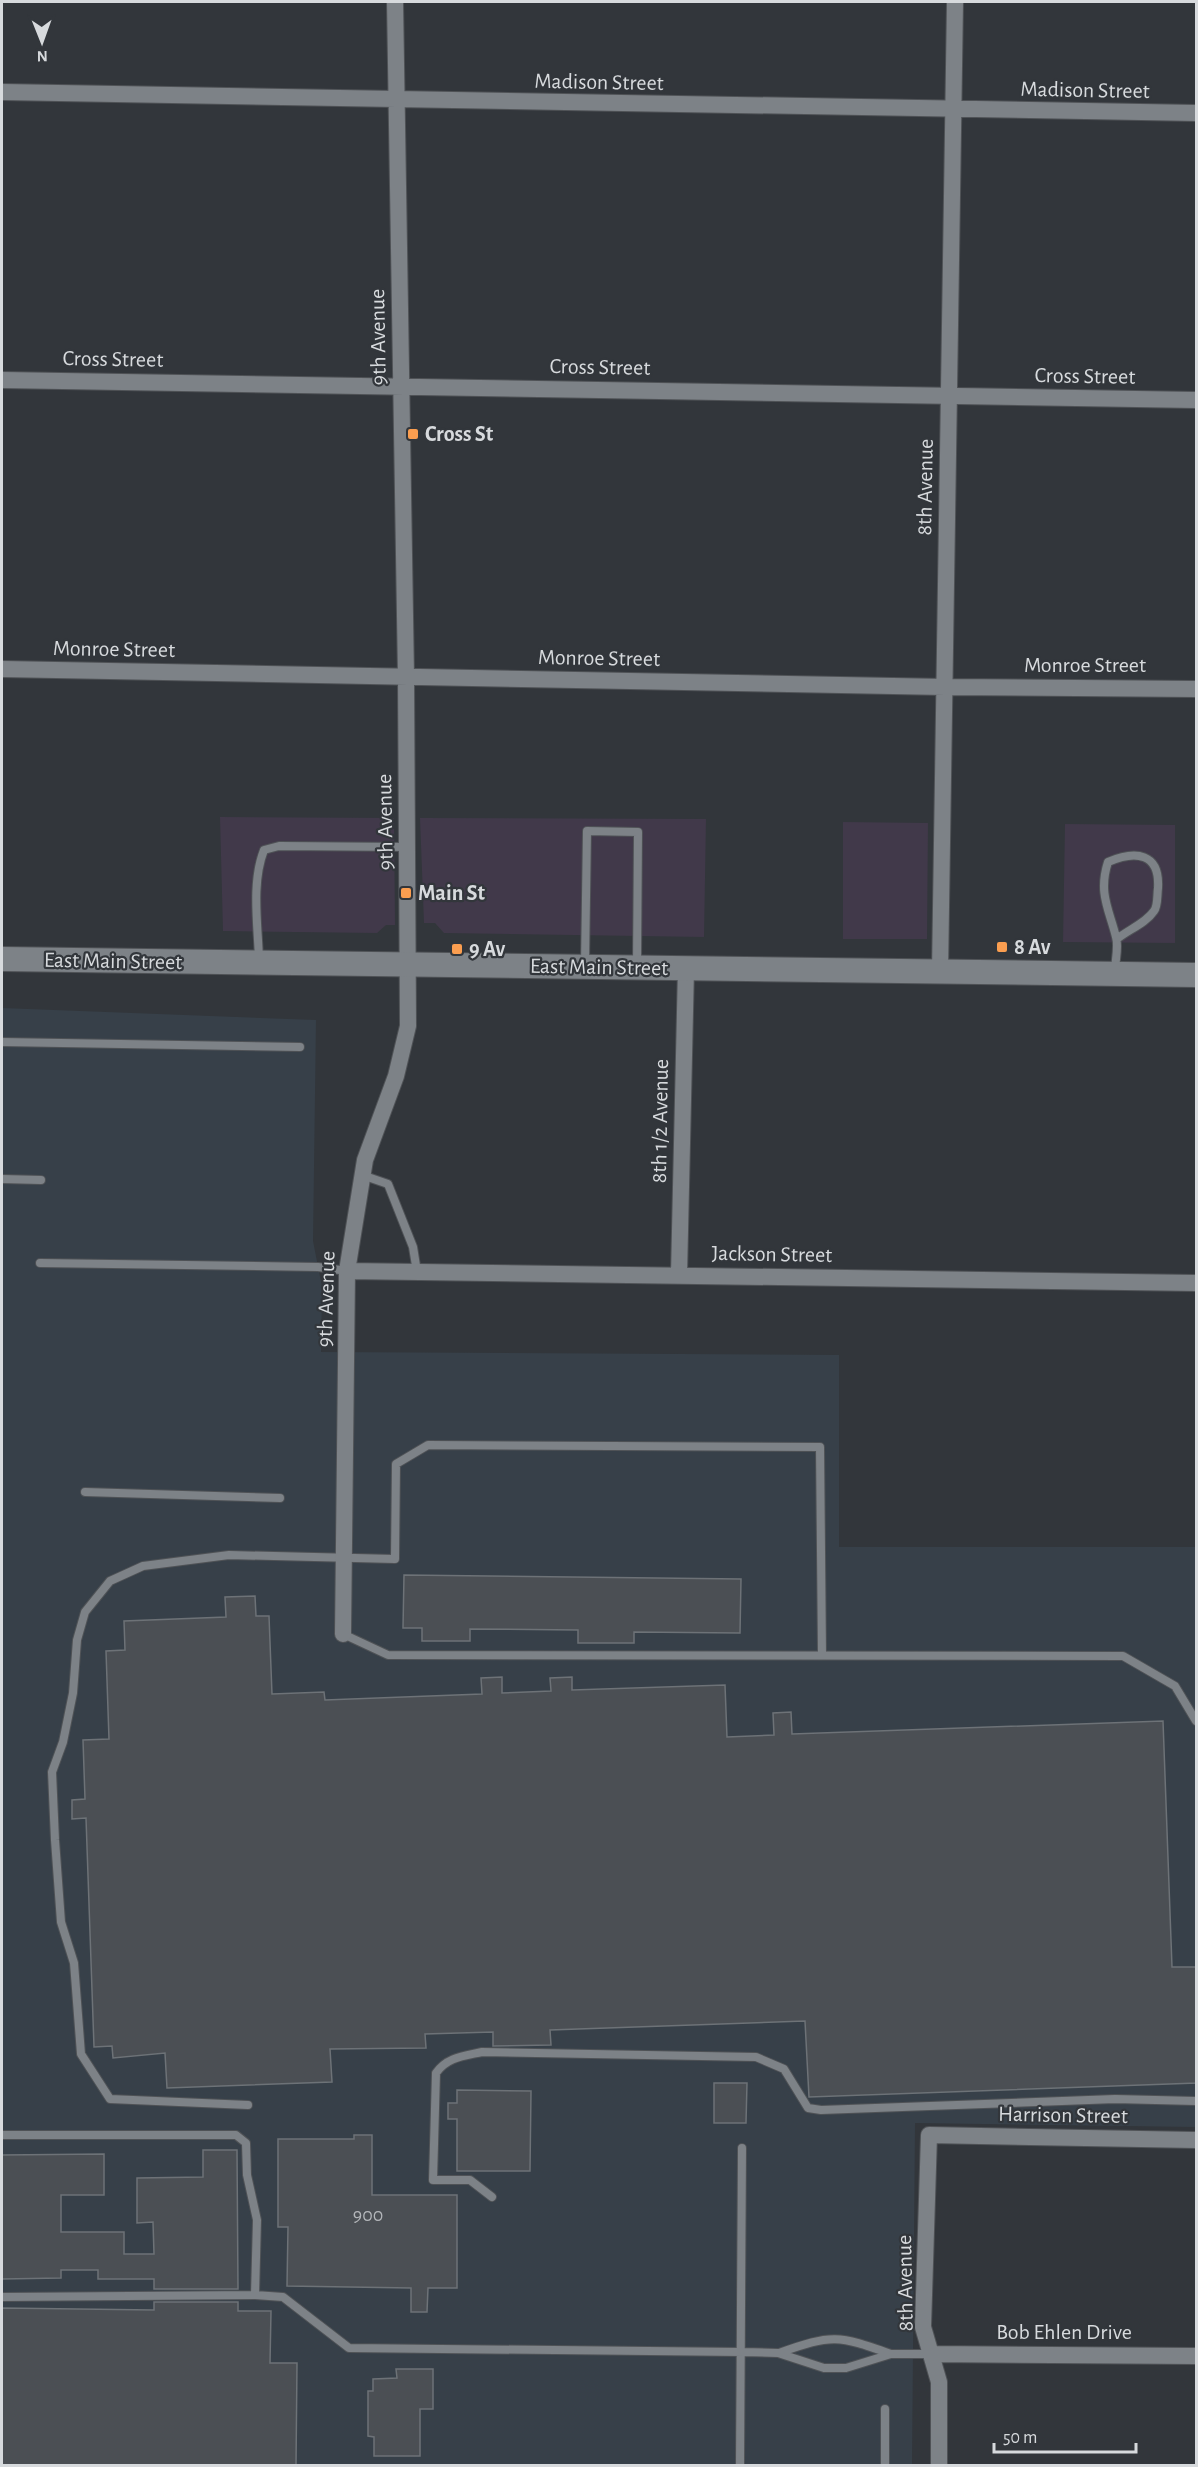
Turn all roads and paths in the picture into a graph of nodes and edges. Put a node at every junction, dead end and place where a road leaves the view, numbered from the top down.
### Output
1 (395, 2) edge
2 (955, 2) edge
3 (2, 92) edge
4 (397, 101) junction
5 (954, 111) junction
6 (1197, 113) edge
7 (2, 380) edge
8 (401, 385) junction
9 (949, 397) junction
10 (1197, 400) edge
11 (2, 669) edge
12 (406, 677) junction
13 (945, 687) junction
14 (1197, 689) edge
15 (407, 847) junction
16 (1117, 939) junction
17 (2, 959) edge
18 (259, 963) junction
19 (408, 965) junction
20 (585, 967) junction
21 (637, 968) junction
22 (686, 968) junction
23 (940, 972) junction
24 (1114, 974) junction
25 (1197, 975) edge
26 (2, 1042) edge
27 (300, 1047) dead end
28 (362, 1175) junction
29 (2, 1179) edge
30 (41, 1180) dead end
31 (40, 1263) dead end
32 (346, 1271) junction
33 (417, 1272) junction
34 (679, 1275) junction
35 (1197, 1283) edge
36 (86, 1492) dead end
37 (280, 1498) dead end
38 (346, 1558) junction
39 (343, 1634) joint
40 (822, 1655) junction
41 (1197, 1720) edge
42 (1197, 2101) edge
43 (248, 2105) dead end
44 (2, 2135) edge
45 (929, 2135) joint
46 (1197, 2140) edge
47 (742, 2148) dead end
48 (492, 2197) dead end
49 (256, 2295) junction
50 (2, 2297) edge
51 (742, 2352) junction
52 (778, 2353) junction
53 (891, 2354) junction
54 (932, 2354) junction
55 (1197, 2356) edge
56 (885, 2409) dead end
57 (740, 2466) edge
58 (885, 2466) edge
59 (939, 2466) edge

1 - 4 street, 9th Avenue
2 - 5 street, 8th Avenue
3 - 4 street, Madison Street
4 - 5 street, Madison Street
4 - 8 street, 9th Avenue
5 - 6 street, Madison Street
5 - 9 street, 8th Avenue
7 - 8 street, Cross Street
8 - 9 street, Cross Street
8 - 12 street, 9th Avenue
9 - 10 street, Cross Street
9 - 13 street, 8th Avenue
11 - 12 street, Monroe Street
12 - 13 street, Monroe Street
12 - 15 street, 9th Avenue
13 - 14 street, Monroe Street
13 - 23 street, 8th Avenue
15 - 18 lane
15 - 19 street, 9th Avenue
16 - 16 lane
16 - 24 lane
17 - 18 main road, East Main Street
18 - 19 main road, East Main Street
19 - 20 main road, East Main Street
19 - 28 street, 9th Avenue
20 - 21 main road, East Main Street
20 - 21 lane
21 - 22 main road, East Main Street
22 - 23 main road, East Main Street
22 - 34 street, 8th 1/2 Avenue
23 - 24 main road, East Main Street
24 - 25 main road, East Main Street
26 - 27 lane
28 - 32 street, 9th Avenue
28 - 33 lane
29 - 30 lane
31 - 32 lane
32 - 33 street, Jackson Street
32 - 38 street, 9th Avenue
33 - 34 street, Jackson Street
34 - 35 street, Jackson Street
36 - 37 lane
38 - 39 street, 9th Avenue
38 - 40 lane
38 - 43 lane
39 - 40 lane
40 - 41 lane
42 - 48 lane
44 - 49 lane
45 - 46 street, Harrison Street
45 - 54 street, 8th Avenue
47 - 51 lane
49 - 50 lane
49 - 51 lane
51 - 52 lane
51 - 57 lane
52 - 53 lane
52 - 53 lane
53 - 54 lane
54 - 55 street, Bob Ehlen Drive
54 - 59 street, 8th Avenue
56 - 58 lane

